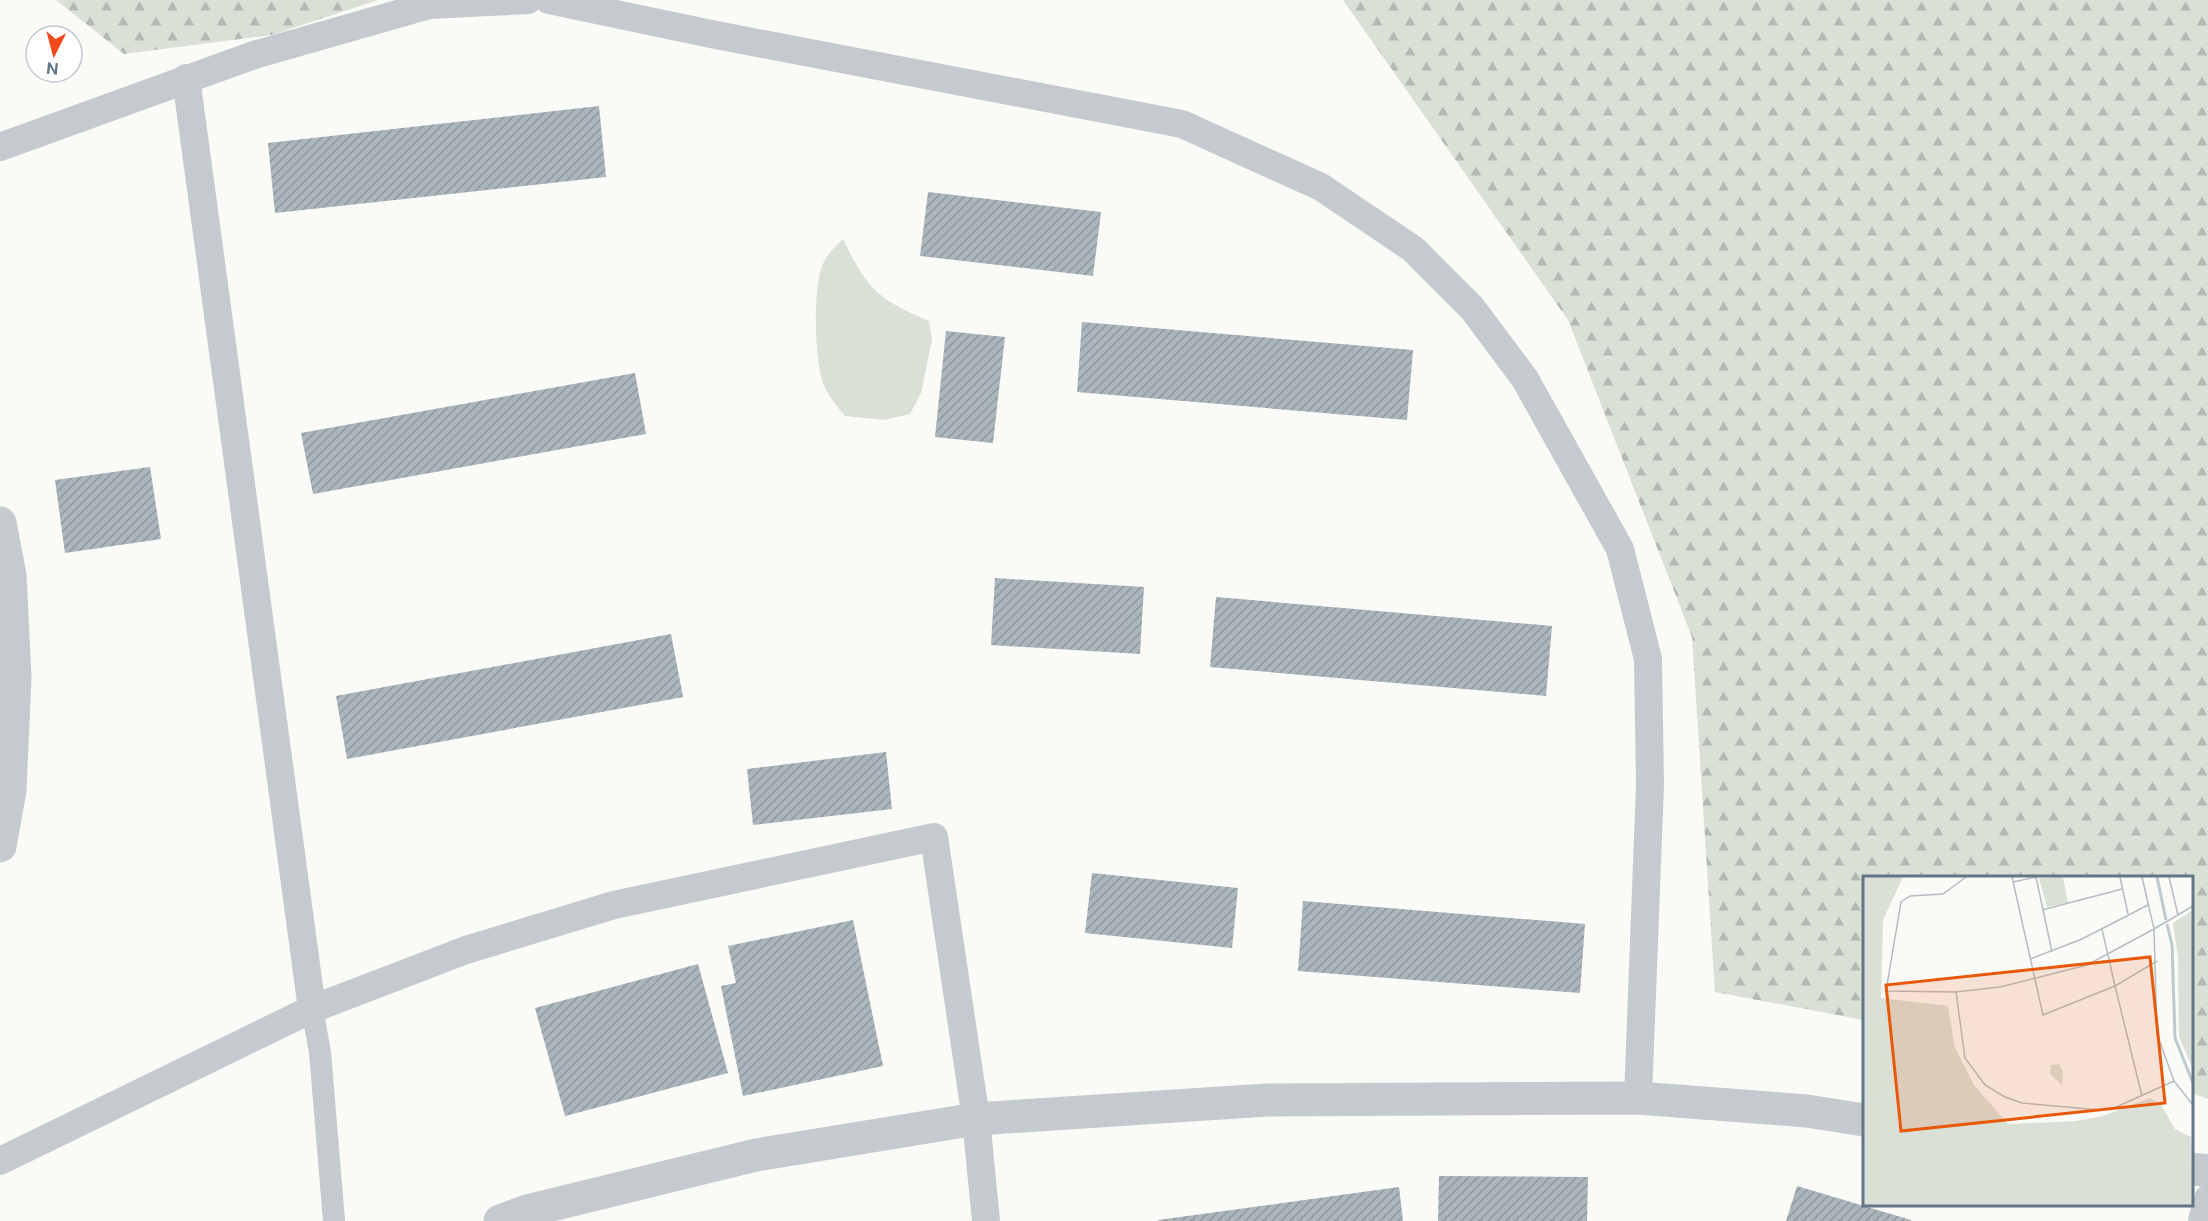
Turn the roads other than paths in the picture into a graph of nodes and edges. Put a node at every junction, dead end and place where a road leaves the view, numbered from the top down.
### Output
1 (528, 0) edge
2 (549, 0) edge
3 (186, 78) junction
4 (0, 147) edge
5 (0, 523) edge
6 (0, 846) edge
7 (312, 1009) junction
8 (1638, 1098) junction
9 (976, 1119) junction
10 (1863, 1120) edge
11 (0, 1161) edge
12 (2193, 1169) edge
13 (2208, 1171) edge
14 (2208, 1198) edge
15 (334, 1221) edge
16 (500, 1221) edge
17 (986, 1221) edge
18 (2202, 1221) edge

1 - 3 street
2 - 8 street
3 - 4 street
3 - 7 street
5 - 6 street
7 - 9 street
7 - 11 street
7 - 15 street
8 - 9 street
8 - 10 street
9 - 16 street
9 - 17 street
12 - 13 street
14 - 18 street

